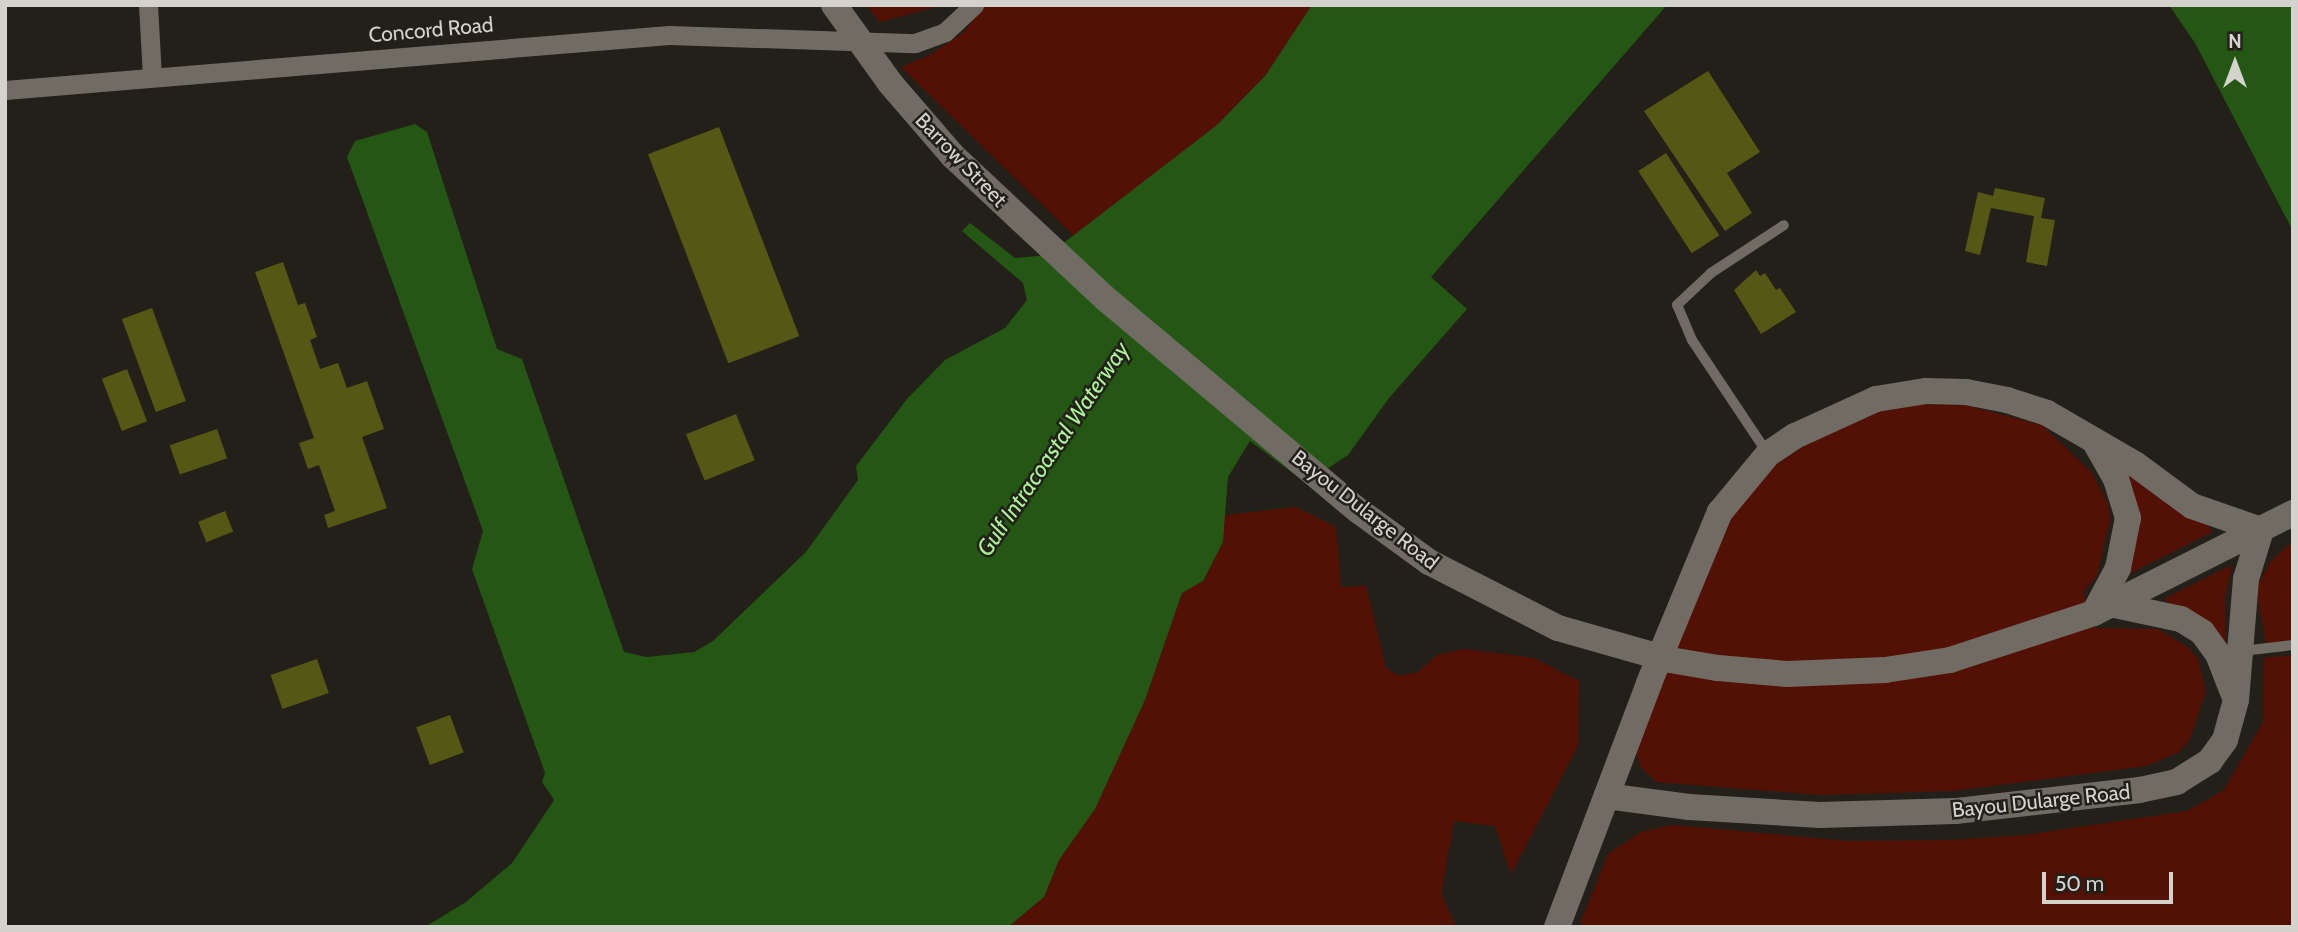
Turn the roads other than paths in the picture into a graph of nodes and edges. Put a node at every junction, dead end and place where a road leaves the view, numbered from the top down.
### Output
1 (148, 5) edge
2 (834, 5) edge
3 (974, 5) edge
4 (152, 76) junction
5 (5, 90) edge
6 (1784, 225) dead end
7 (1106, 299) joint
8 (2095, 442) junction
9 (1768, 454) junction
10 (2293, 513) edge
11 (2261, 530) junction
12 (2105, 609) junction
13 (2293, 645) edge
14 (2242, 651) junction
15 (2236, 700) junction
16 (1607, 796) junction
17 (1557, 927) edge

1 - 4 street
2 - 7 main road, Barrow Street
3 - 4 street, Concord Road
4 - 5 street, Concord Road
6 - 9 lane
7 - 12 main road, Bayou Dularge Road
8 - 9 main road
8 - 11 main road
8 - 12 main road
9 - 16 main road
10 - 11 main road, Bayou Dularge Road
11 - 12 main road, Bayou Dularge Road
11 - 14 main road, Bayou Dularge Road
12 - 15 main road
13 - 14 lane
14 - 15 main road, Bayou Dularge Road
15 - 16 main road, Bayou Dularge Road
16 - 17 main road

